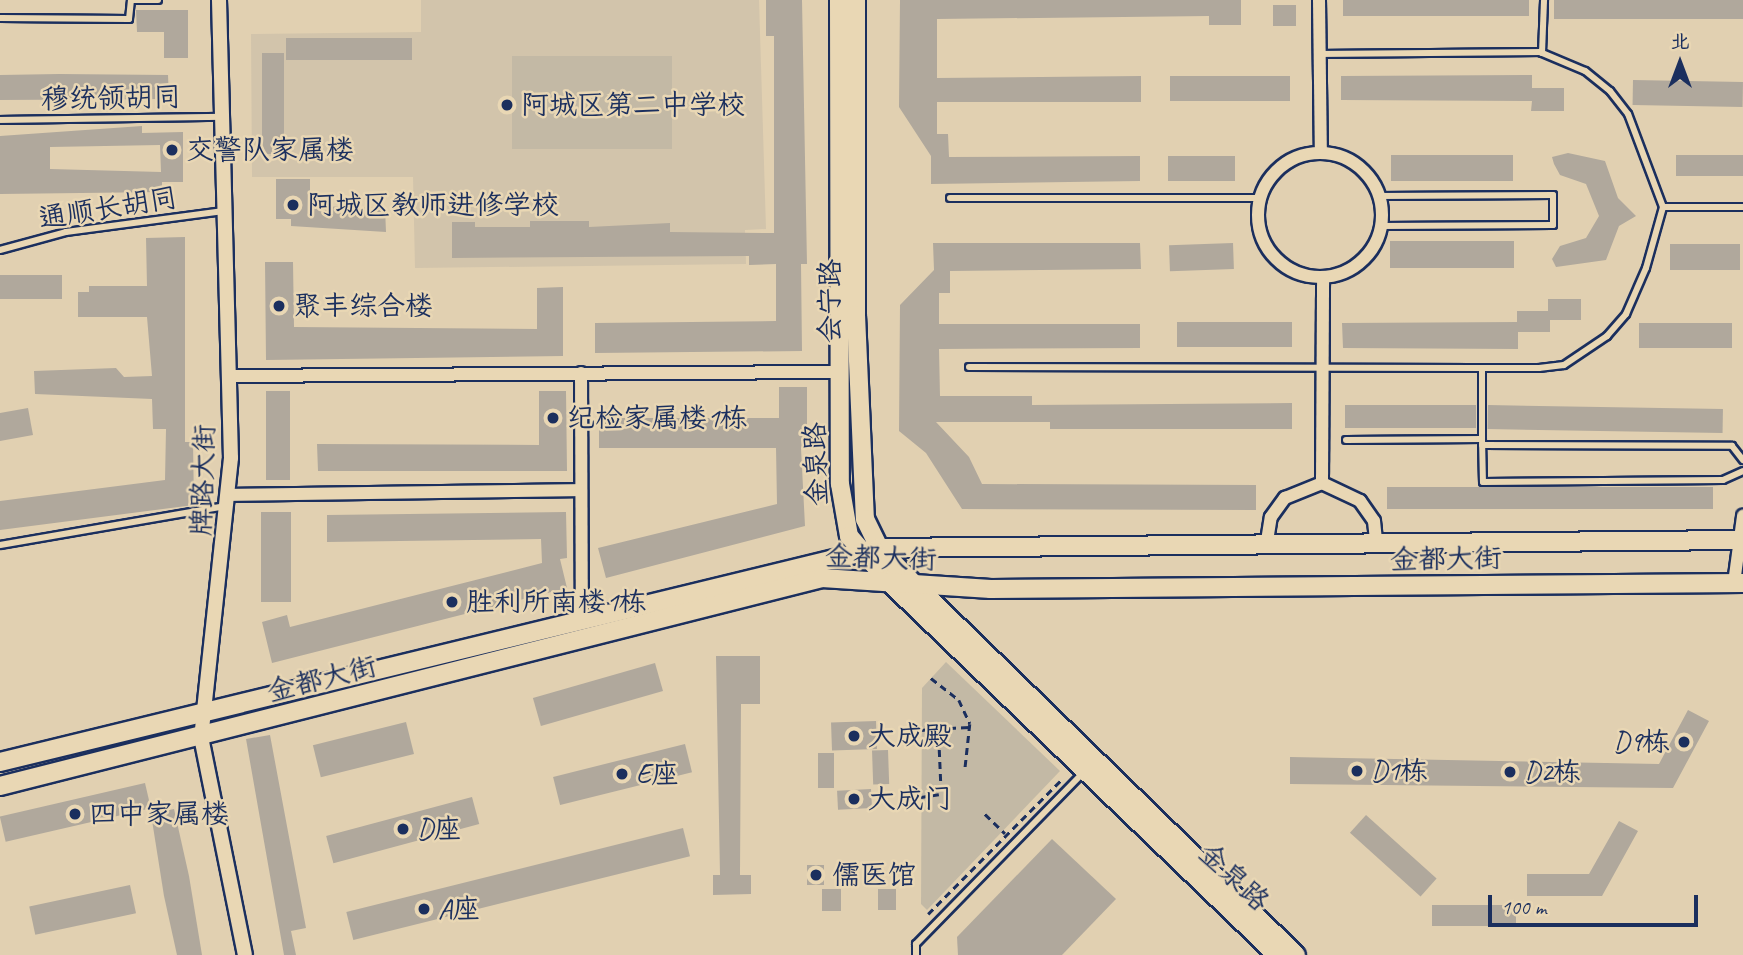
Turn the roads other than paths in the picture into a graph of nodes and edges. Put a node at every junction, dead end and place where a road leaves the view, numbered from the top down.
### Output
1 (158, 0) edge
2 (219, 0) edge
3 (839, 0) edge
4 (856, 0) edge
5 (1319, 0) edge
6 (1544, 0) edge
7 (0, 18) edge
8 (1542, 53) junction
9 (1320, 54) junction
10 (222, 117) junction
11 (0, 120) edge
12 (1321, 153) junction
13 (1379, 196) junction
14 (950, 198) dead end
15 (1261, 198) junction
16 (1663, 207) junction
17 (1743, 207) edge
18 (224, 212) junction
19 (1381, 226) junction
20 (0, 250) edge
21 (1322, 276) junction
22 (969, 367) dead end
23 (1320, 369) junction
24 (1482, 370) junction
25 (840, 372) junction
26 (581, 373) junction
27 (229, 376) junction
28 (1346, 440) dead end
29 (1482, 442) junction
30 (1743, 460) edge
31 (1743, 471) edge
32 (1322, 483) junction
33 (581, 490) junction
34 (229, 500) junction
35 (1743, 516) edge
36 (1741, 540) edge
37 (1268, 541) junction
38 (1376, 541) junction
39 (0, 545) edge
40 (879, 548) junction
41 (859, 553) junction
42 (889, 582) junction
43 (913, 583) junction
44 (1739, 583) edge
45 (582, 620) junction
46 (201, 711) junction
47 (201, 737) junction
48 (0, 762) edge
49 (1084, 772) junction
50 (0, 786) edge
51 (244, 955) edge
52 (916, 955) edge
53 (1277, 955) edge
54 (1296, 955) edge

1 - 7 lane
2 - 10 street, 牌路大街
3 - 25 main road, 金泉路
4 - 40 main road, 会宁路
5 - 9 street
6 - 8 lane
8 - 9 lane
8 - 16 lane
9 - 12 street
10 - 11 lane, 穆统领胡同
10 - 18 street, 牌路大街
12 - 13 street
12 - 15 street
13 - 19 street
13 - 19 lane
14 - 15 lane
15 - 21 street
16 - 17 lane
16 - 24 lane
18 - 20 lane, 通顺长胡同
18 - 27 street, 牌路大街
19 - 21 street
21 - 23 street
22 - 23 lane
23 - 24 lane
23 - 32 street
24 - 29 lane
25 - 26 street
25 - 41 main road, 金泉路
26 - 27 street
26 - 33 street
27 - 34 street, 牌路大街
28 - 29 lane
29 - 30 lane
29 - 31 lane
32 - 37 street
32 - 38 street
33 - 34 street
33 - 45 street
34 - 39 lane
34 - 46 street, 牌路大街
35 - 36 street
36 - 38 main road, 金都大街
36 - 44 street
37 - 38 main road, 金都大街
37 - 40 main road, 金都大街
40 - 41 main road, 金都大街
40 - 43 main road, 会宁路
41 - 42 main road, 金泉路
41 - 45 main road, 金都大街
42 - 43 main road, 金都大街
42 - 47 main road, 金都大街
42 - 49 main road, 金泉路
43 - 44 main road, 金都大街
43 - 54 main road, 金泉路
45 - 46 main road, 金都大街
46 - 47 street, 牌路大街
46 - 48 main road, 金都大街
47 - 50 main road, 金都大街
47 - 51 street, 牌路大街
49 - 52 lane
49 - 53 main road, 金泉路

